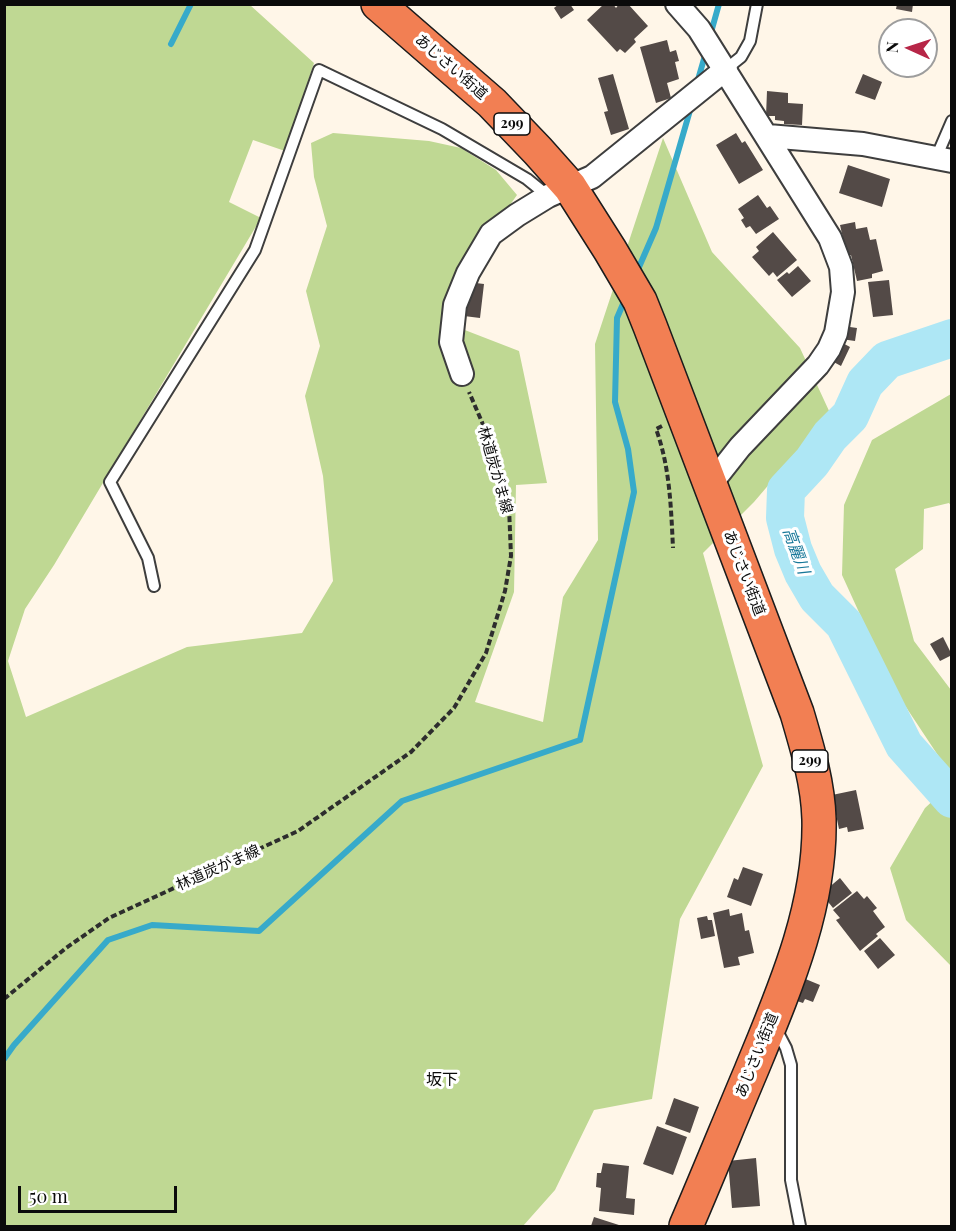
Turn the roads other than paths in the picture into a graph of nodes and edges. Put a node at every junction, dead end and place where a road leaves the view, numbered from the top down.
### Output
1 (378, 4) edge
2 (677, 4) edge
3 (757, 4) edge
4 (726, 69) junction
5 (951, 121) edge
6 (768, 136) junction
7 (944, 160) edge
8 (559, 191) junction
9 (462, 374) road end
10 (710, 485) junction
11 (154, 586) dead end
12 (772, 1021) junction
13 (686, 1227) edge
14 (800, 1227) edge

1 - 8 highway, あじさい街道 / 299
2 - 4 street
3 - 4 lane
4 - 6 street
4 - 8 street
5 - 7 lane
6 - 7 street
6 - 10 street
8 - 9 street
8 - 10 highway, あじさい街道 / 299
8 - 11 lane
10 - 12 highway, あじさい街道 / 299
12 - 13 highway, あじさい街道 / 299
12 - 14 lane

